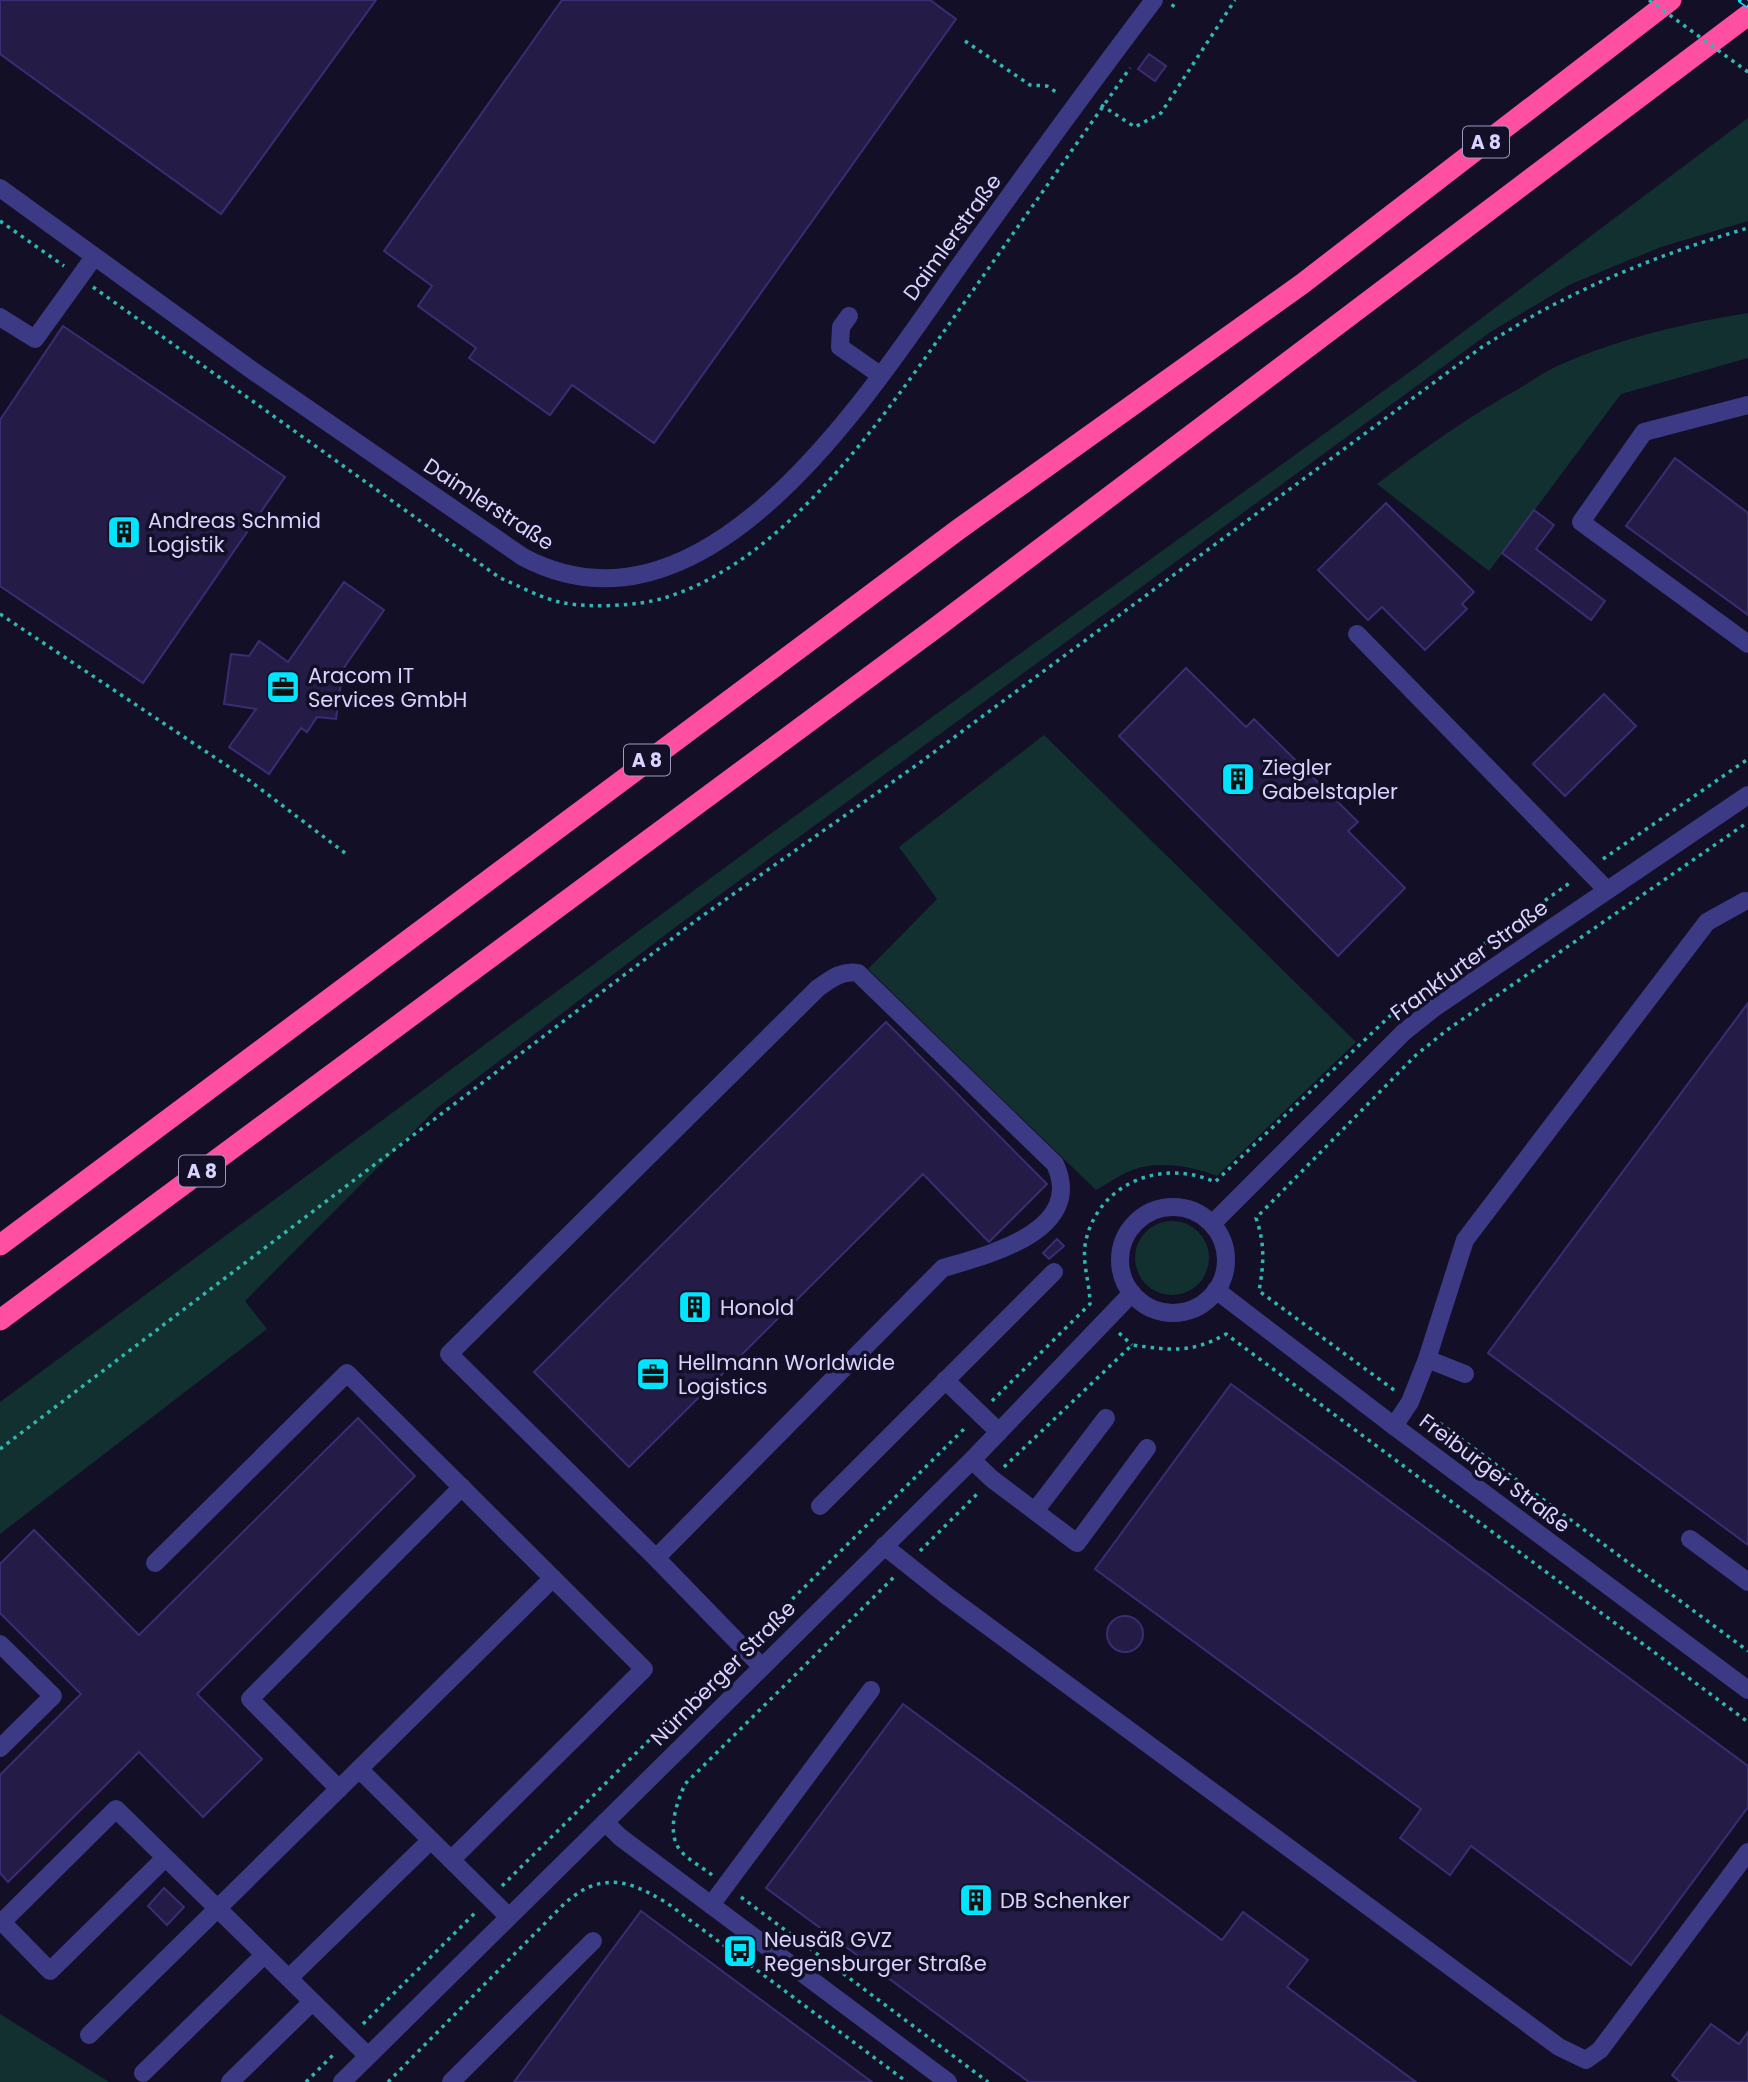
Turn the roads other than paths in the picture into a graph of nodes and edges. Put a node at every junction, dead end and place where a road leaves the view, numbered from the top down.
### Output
1 (1154, 0) edge
2 (1671, 0) edge
3 (1748, 15) edge
4 (0, 188) edge
5 (94, 257) junction
6 (849, 316) dead end
7 (0, 317) edge
8 (880, 375) junction
9 (1748, 405) edge
10 (1357, 634) dead end
11 (1748, 644) edge
12 (1748, 795) edge
13 (1607, 890) junction
14 (1745, 901) dead end
15 (1213, 1223) junction
16 (0, 1245) edge
17 (1054, 1272) dead end
18 (1216, 1290) junction
19 (1132, 1293) junction
20 (0, 1320) edge
21 (1427, 1359) junction
22 (1465, 1374) dead end
23 (945, 1380) junction
24 (1106, 1418) dead end
25 (1394, 1426) junction
26 (999, 1432) junction
27 (1147, 1448) dead end
28 (972, 1460) junction
29 (462, 1487) junction
30 (820, 1506) dead end
31 (1035, 1511) junction
32 (1690, 1539) dead end
33 (884, 1546) junction
34 (656, 1558) junction
35 (155, 1563) dead end
36 (553, 1578) junction
37 (1748, 1582) edge
38 (2, 1650) edge
39 (762, 1667) junction
40 (871, 1690) dead end
41 (1748, 1690) edge
42 (0, 1748) edge
43 (359, 1769) junction
44 (339, 1788) junction
45 (605, 1822) junction
46 (431, 1840) junction
47 (1748, 1852) edge
48 (165, 1858) junction
49 (451, 1860) junction
50 (711, 1905) junction
51 (217, 1909) junction
52 (509, 1917) junction
53 (1, 1921) edge
54 (593, 1941) dead end
55 (264, 1955) junction
56 (289, 1979) junction
57 (312, 2002) junction
58 (89, 2035) dead end
59 (368, 2056) junction
60 (143, 2073) dead end
61 (230, 2082) edge
62 (342, 2082) edge
63 (451, 2082) edge
64 (948, 2082) edge

1 - 8 street, Daimlerstraße
2 - 16 highway, A 8
3 - 20 highway, A 8
4 - 5 street, Daimlerstraße
5 - 7 street
5 - 8 street, Daimlerstraße
6 - 8 street
9 - 11 street
10 - 13 street
12 - 13 street, Frankfurter Straße
13 - 15 street, Frankfurter Straße
14 - 21 street
15 - 18 street
15 - 19 street
17 - 23 street
18 - 19 street
18 - 25 street, Freiburger Straße
19 - 26 street, Nürnberger Straße
21 - 22 street
21 - 25 street
23 - 26 street
23 - 30 street
24 - 31 street
25 - 41 street, Freiburger Straße
26 - 28 street, Nürnberger Straße
27 - 31 street
28 - 31 street
28 - 33 street, Nürnberger Straße
29 - 35 street
29 - 36 street
29 - 44 street
32 - 37 street
33 - 39 street, Nürnberger Straße
33 - 47 street
34 - 34 street
34 - 39 street
36 - 43 street
36 - 49 street
38 - 42 street
39 - 45 street, Nürnberger Straße
40 - 50 street
43 - 44 street
43 - 46 street
44 - 51 street
45 - 50 street
45 - 52 street, Nürnberger Straße
46 - 49 street
46 - 56 street
48 - 51 street
48 - 53 street
48 - 53 street
49 - 52 street
50 - 64 street
51 - 55 street
51 - 58 street
52 - 59 street, Nürnberger Straße
54 - 63 street
55 - 56 street
55 - 60 street
56 - 57 street
57 - 59 street
57 - 61 street
59 - 62 street, Nürnberger Straße

